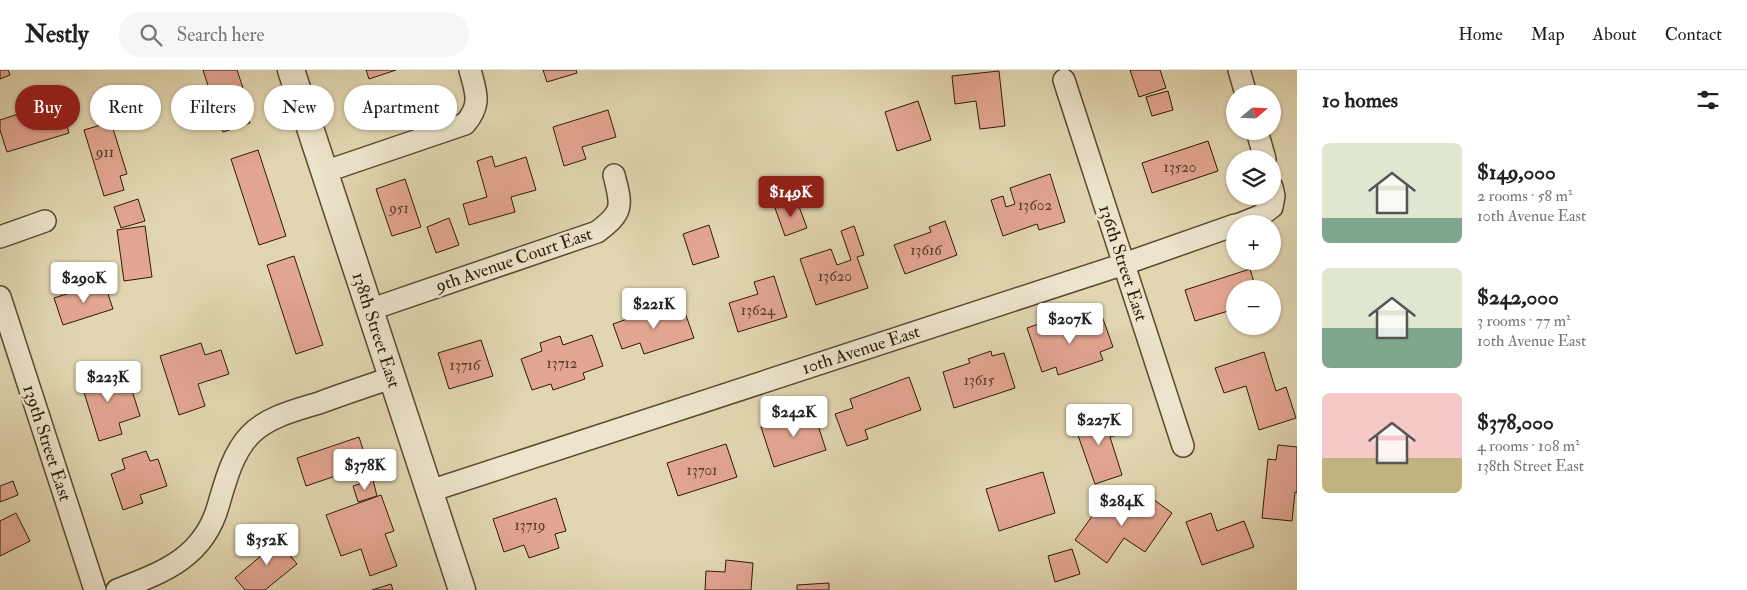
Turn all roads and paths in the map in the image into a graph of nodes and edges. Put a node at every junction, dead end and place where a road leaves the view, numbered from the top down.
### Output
1 (291, 70) edge
2 (470, 70) edge
3 (1239, 70) edge
4 (1064, 80) dead end
5 (1243, 85) edge
6 (324, 172) junction
7 (614, 175) dead end
8 (45, 221) dead end
9 (1226, 229) edge
10 (0, 237) edge
11 (1124, 264) junction
12 (0, 297) edge
13 (369, 310) junction
14 (391, 378) junction
15 (1183, 446) dead end
16 (430, 491) junction
17 (95, 590) edge
18 (117, 590) edge
19 (462, 590) edge

1 - 6 street, 138th Street East
2 - 6 street
3 - 5 street
4 - 11 street, 136th Street East
6 - 13 street, 138th Street East
7 - 13 street, 9th Avenue Court East
8 - 10 street
9 - 11 street, 10th Avenue East
11 - 15 street, 136th Street East
11 - 16 street, 10th Avenue East
12 - 17 street, 139th Street East
13 - 14 street, 138th Street East
14 - 16 street, 138th Street East
14 - 18 street
16 - 19 street, 138th Street East

